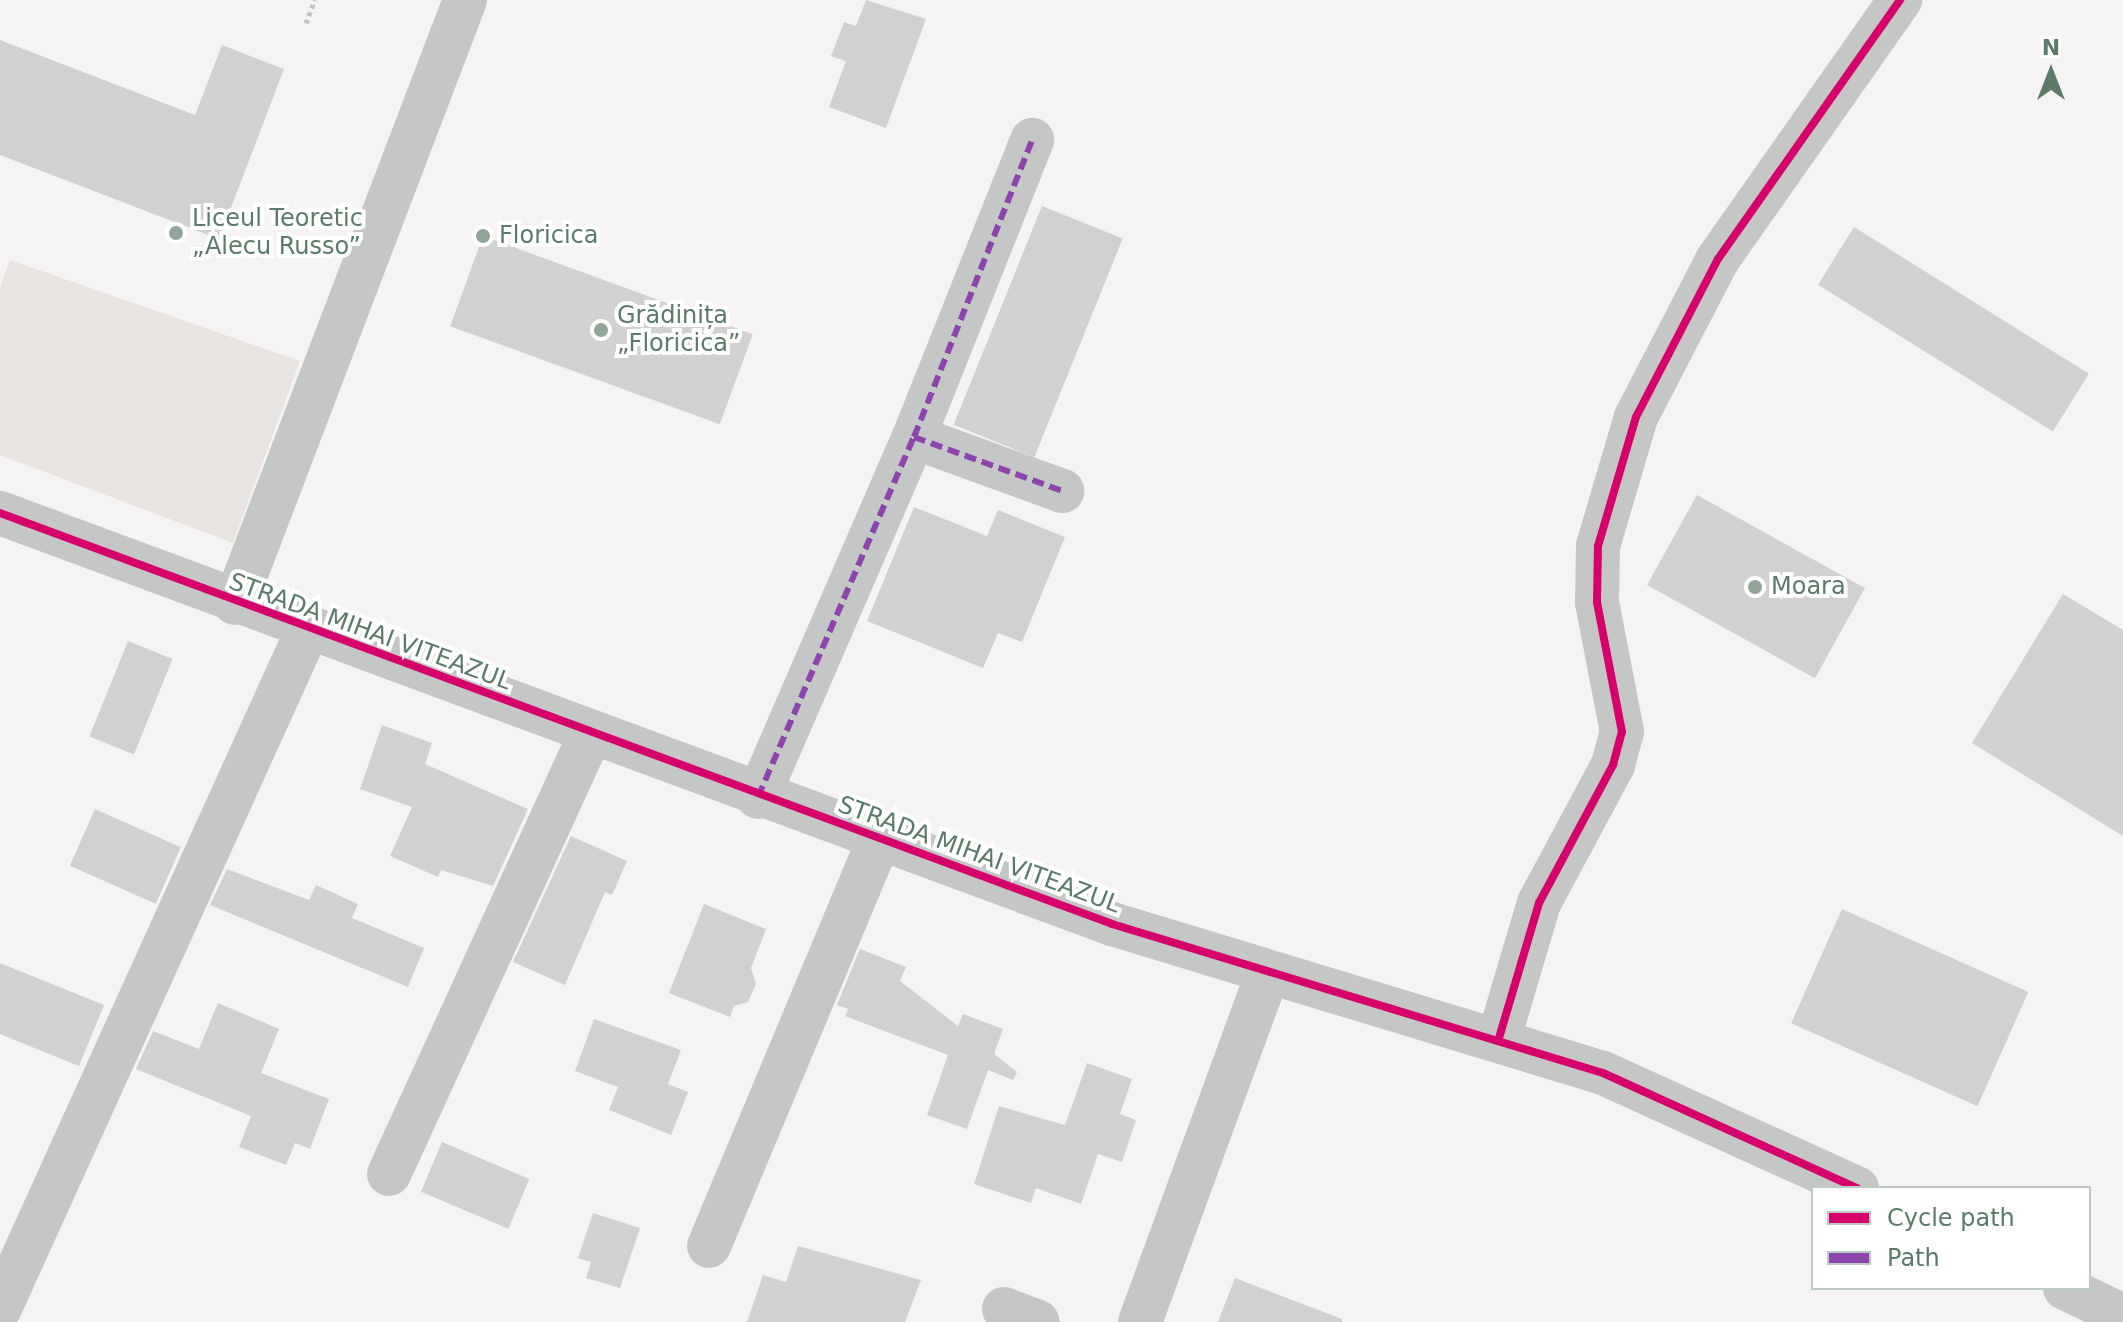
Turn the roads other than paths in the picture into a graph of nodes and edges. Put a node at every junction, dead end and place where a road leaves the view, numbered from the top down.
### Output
1 (465, 0) edge
2 (1900, 0) edge
3 (1032, 140) dead end
4 (914, 437) junction
5 (1062, 491) dead end
6 (0, 513) edge
7 (235, 603) junction
8 (308, 629) junction
9 (590, 734) junction
10 (758, 797) junction
11 (879, 840) junction
12 (1268, 973) junction
13 (1499, 1038) junction
14 (389, 1174) dead end
15 (1853, 1186) edge
16 (709, 1246) dead end
17 (2069, 1290) edge
18 (0, 1308) edge
19 (2123, 1316) edge
20 (1140, 1322) edge

1 - 7 street
2 - 13 street
3 - 4 street
4 - 5 street
4 - 10 street
6 - 7 street, STRADA MIHAI VITEAZUL
7 - 8 street, STRADA MIHAI VITEAZUL
8 - 9 street, STRADA MIHAI VITEAZUL
8 - 18 street, STRADA MIHAI VITEAZUL
9 - 10 street, STRADA MIHAI VITEAZUL
9 - 14 street
10 - 11 street, STRADA MIHAI VITEAZUL
11 - 12 street, STRADA MIHAI VITEAZUL
11 - 16 street, STRADA MIHAI VITEAZUL
12 - 13 street, STRADA MIHAI VITEAZUL
12 - 20 street
13 - 15 street, STRADA MIHAI VITEAZUL
17 - 19 street

